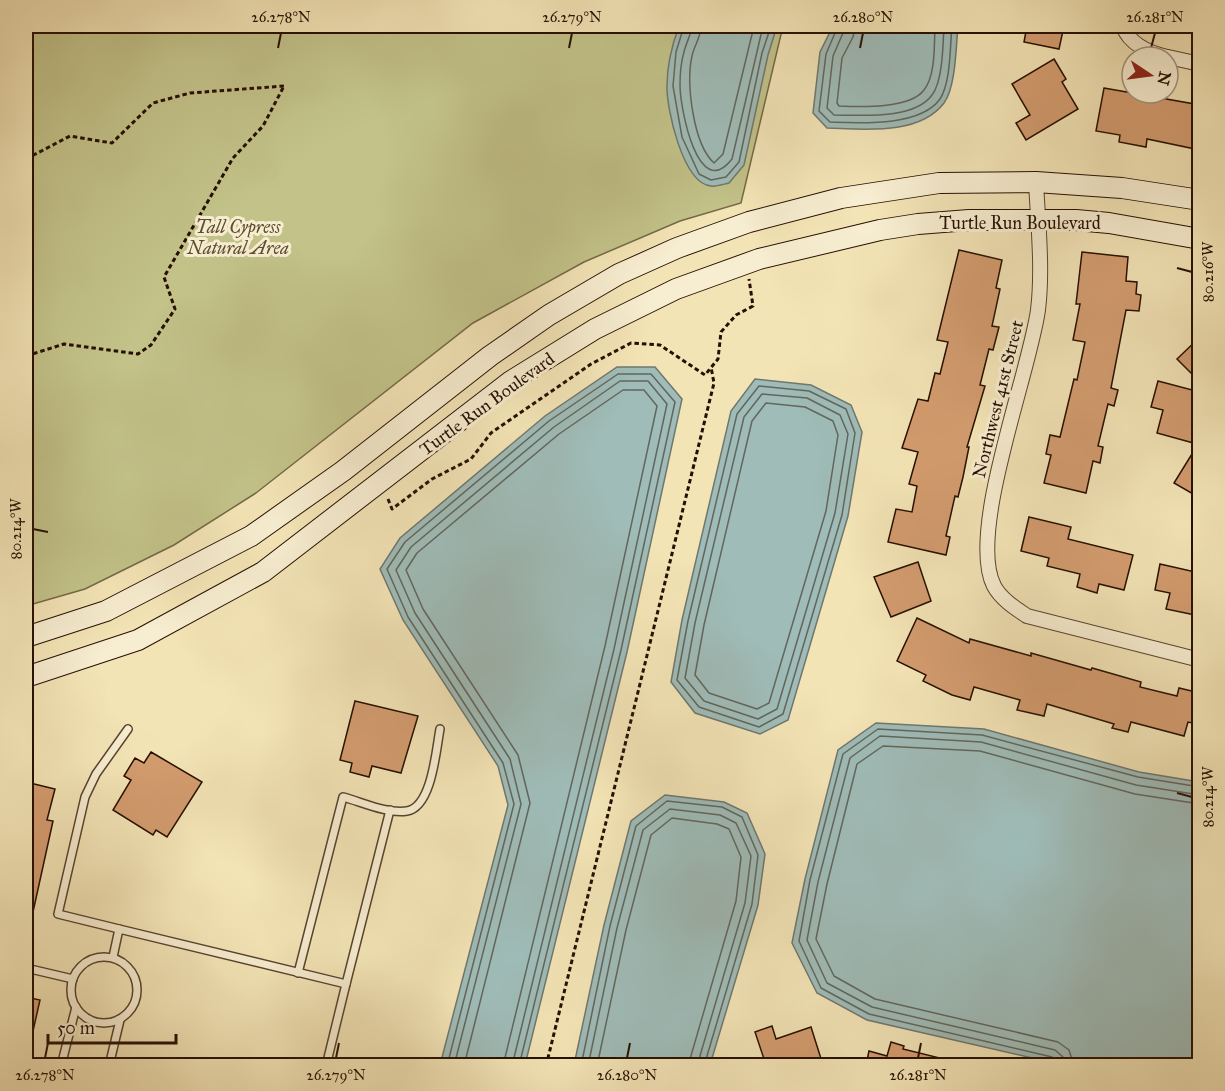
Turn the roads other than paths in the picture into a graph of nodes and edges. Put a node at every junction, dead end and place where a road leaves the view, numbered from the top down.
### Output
1 (1124, 29) edge
2 (1141, 45) edge
3 (1180, 60) edge
4 (1200, 64) edge
5 (1036, 182) junction
6 (1200, 200) edge
7 (1038, 221) junction
8 (1200, 239) edge
9 (26, 638) edge
10 (1200, 660) edge
11 (26, 677) edge
12 (128, 729) dead end
13 (440, 729) dead end
14 (390, 810) junction
15 (119, 929) junction
16 (113, 957) junction
17 (26, 968) edge
18 (298, 973) junction
19 (73, 979) junction
20 (346, 984) junction
21 (75, 1007) junction
22 (120, 1020) junction
23 (62, 1065) edge
24 (109, 1065) edge
25 (326, 1065) edge

1 - 2 street
3 - 4 street
5 - 6 street, Turtle Run Boulevard
5 - 7 street, Northwest 41st Street
5 - 9 street, Turtle Run Boulevard
7 - 8 street, Turtle Run Boulevard
7 - 10 street, Northwest 41st Street
7 - 11 street, Turtle Run Boulevard
12 - 15 lane
13 - 14 lane
14 - 18 lane
14 - 20 lane
15 - 16 lane
15 - 18 lane
16 - 19 lane
16 - 22 lane
17 - 19 lane
18 - 20 lane
19 - 21 lane
20 - 25 lane
21 - 22 lane
21 - 23 lane
22 - 24 lane

